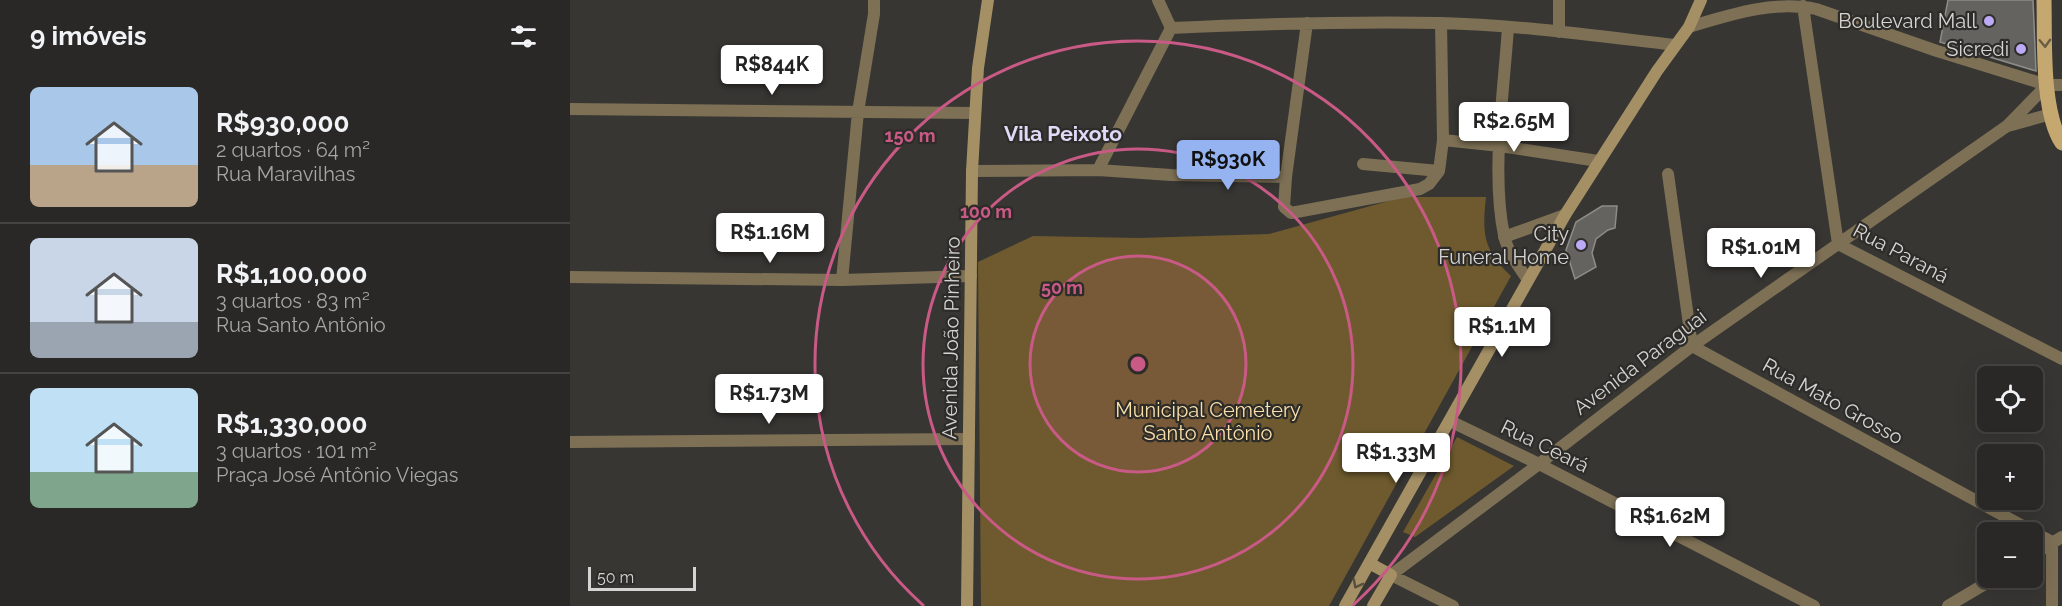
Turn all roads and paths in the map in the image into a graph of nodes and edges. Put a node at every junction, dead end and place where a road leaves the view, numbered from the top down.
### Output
1 (874, 0) edge
2 (988, 0) edge
3 (1158, 0) edge
4 (1559, 0) edge
5 (1701, 0) edge
6 (2044, 0) edge
7 (1803, 6) junction
8 (1307, 22) junction
9 (1441, 23) junction
10 (1508, 27) junction
11 (1689, 27) junction
12 (1171, 28) junction
13 (1559, 32) junction
14 (1675, 45) junction
15 (2055, 85) edge
16 (570, 109) edge
17 (858, 112) junction
18 (975, 113) junction
19 (2051, 114) junction
20 (2007, 126) junction
21 (1443, 140) junction
22 (2062, 143) edge
23 (1500, 146) junction
24 (1598, 161) junction
25 (1364, 164) dead end
26 (1098, 170) junction
27 (972, 171) junction
28 (1439, 171) junction
29 (1668, 174) dead end
30 (1286, 177) junction
31 (1565, 215) junction
32 (1504, 237) junction
33 (1838, 244) junction
34 (971, 276) junction
35 (570, 277) edge
36 (842, 280) junction
37 (1528, 280) junction
38 (1692, 346) junction
39 (2062, 359) edge
40 (1450, 421) junction
41 (969, 439) junction
42 (570, 442) edge
43 (1539, 464) junction
44 (2057, 539) edge
45 (2043, 548) edge
46 (1369, 562) junction
47 (1391, 575) junction
48 (1978, 588) edge
49 (968, 606) edge
50 (1346, 606) edge
51 (1373, 606) edge
52 (1453, 606) edge
53 (1814, 606) edge
54 (1948, 606) edge
55 (2052, 606) edge

1 - 17 street
2 - 18 street, Avenida João Pinheiro
3 - 12 street
4 - 13 street
5 - 11 street
6 -> 15 main road
7 - 11 street
7 - 15 street
7 - 33 street, Rua Paraná
8 - 9 street
8 - 12 street
8 - 30 street
9 - 10 street
9 - 21 street
10 - 13 street
10 - 23 street
11 - 14 street
12 - 26 street
13 - 14 street
14 - 24 street
15 - 19 main road
15 - 20 street, Avenida Paraguai
16 - 17 street
17 - 18 street
17 - 36 street
18 - 27 street, Avenida João Pinheiro
19 - 20 street, Avenida Paraguai
19 - 22 main road
20 - 33 street, Avenida Paraguai
21 - 23 street
21 - 28 street
23 - 24 street
23 - 32 street
24 - 31 street
25 - 28 street
26 - 27 street
26 - 30 street
27 - 34 street, Avenida João Pinheiro
28 - 30 street
29 - 38 street
31 - 32 street
31 - 37 street
32 - 37 street
33 - 38 street, Avenida Paraguai
33 - 39 street, Rua Paraná
34 - 36 street
34 - 41 street, Avenida João Pinheiro
35 - 36 street
37 - 40 street
38 - 43 street, Avenida Paraguai
38 - 44 street, Rua Mato Grosso
40 - 43 street, Rua Ceará
40 - 46 street
41 - 42 street
41 - 49 street, Avenida João Pinheiro
43 - 47 street, Avenida Paraguai
43 - 53 street, Rua Ceará
44 - 45 street
44 - 55 street
46 - 47 street
46 -> 50 street
47 - 51 street, Avenida Paraguai
47 - 52 street
48 - 54 street

